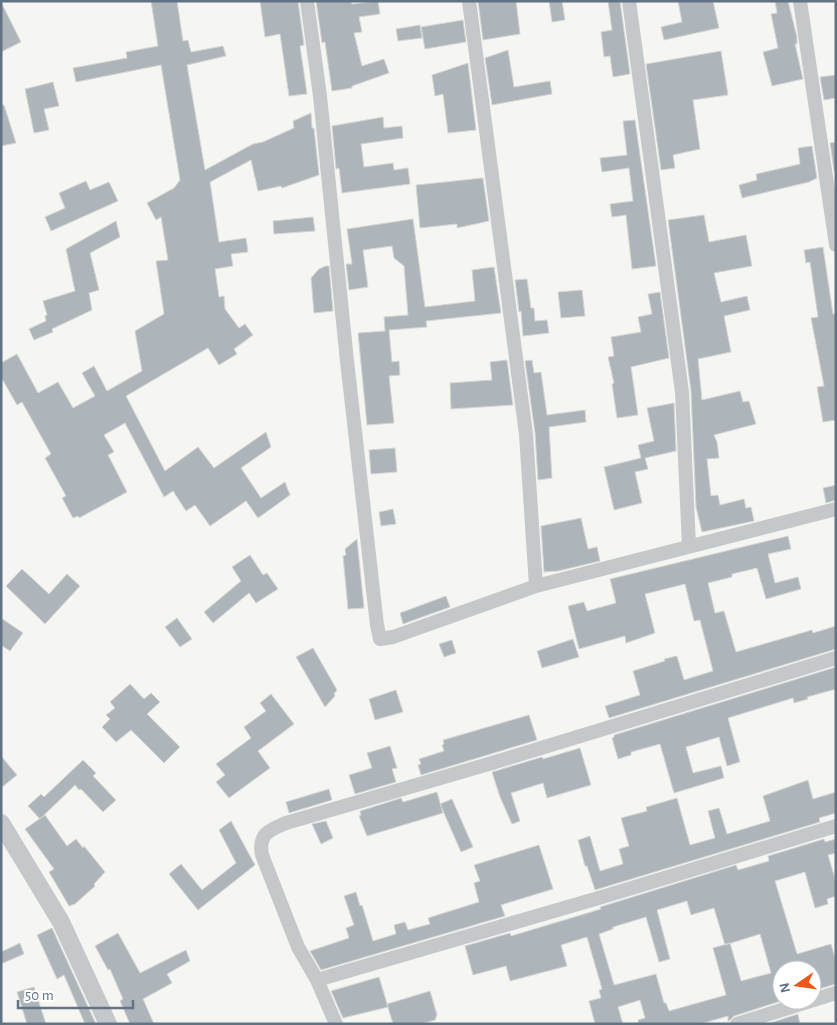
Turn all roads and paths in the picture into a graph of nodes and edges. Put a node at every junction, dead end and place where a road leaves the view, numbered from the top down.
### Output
1 (307, 1) edge
2 (470, 1) edge
3 (629, 1) edge
4 (800, 1) edge
5 (836, 245) edge
6 (836, 509) edge
7 (689, 546) junction
8 (536, 586) junction
9 (836, 658) edge
10 (1, 823) edge
11 (836, 826) edge
12 (317, 980) junction
13 (836, 993) edge
14 (108, 1024) edge
15 (336, 1024) edge
16 (737, 1024) edge

1 - 8 street
2 - 8 street
3 - 7 street
4 - 5 street
6 - 7 street
7 - 8 street
9 - 12 street
10 - 14 street
11 - 12 street
12 - 15 street
13 - 16 street

